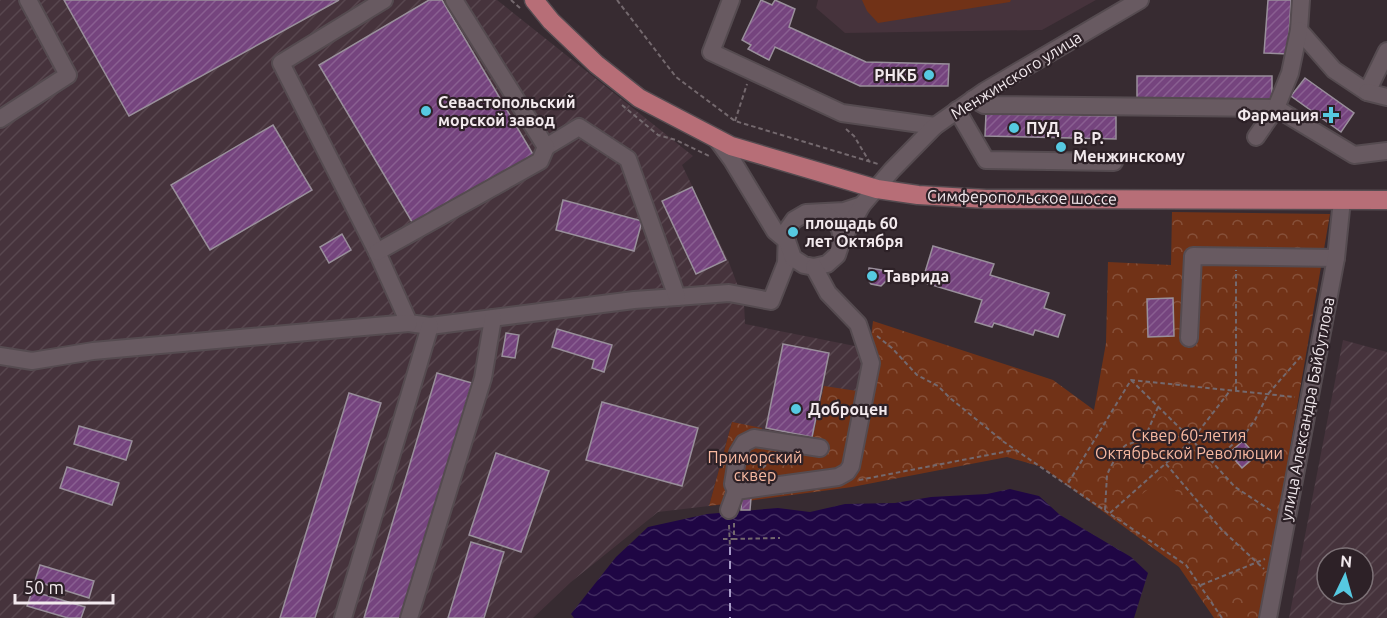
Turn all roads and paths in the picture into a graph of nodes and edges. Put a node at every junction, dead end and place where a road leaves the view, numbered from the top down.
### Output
1 (28, 0) edge
2 (384, 0) edge
3 (454, 0) edge
4 (534, 0) edge
5 (617, 0) edge
6 (731, 0) edge
7 (1140, 0) edge
8 (1301, 0) edge
9 (1299, 30) junction
10 (1387, 51) edge
11 (751, 70) junction
12 (1366, 92) junction
13 (1387, 97) edge
14 (973, 99) junction
15 (1276, 108) junction
16 (834, 109) junction
17 (957, 110) junction
18 (0, 119) edge
19 (735, 122) junction
20 (935, 126) junction
21 (1256, 137) dead end
22 (716, 138) junction
23 (546, 147) junction
24 (1387, 151) edge
25 (869, 161) junction
26 (1114, 162) dead end
27 (892, 170) junction
28 (877, 189) junction
29 (1342, 200) junction
30 (1387, 200) edge
31 (861, 205) junction
32 (822, 213) junction
33 (842, 240) junction
34 (787, 241) junction
35 (377, 252) junction
36 (1236, 256) junction
37 (1336, 258) junction
38 (814, 267) junction
39 (677, 297) junction
40 (493, 318) junction
41 (409, 322) junction
42 (858, 324) junction
43 (430, 326) junction
44 (1322, 333) junction
45 (1189, 338) dead end
46 (0, 356) edge
47 (1131, 380) junction
48 (1230, 390) junction
49 (1236, 391) junction
50 (1268, 394) junction
51 (1309, 399) junction
52 (1158, 407) junction
53 (1192, 440) junction
54 (791, 443) junction
55 (820, 448) dead end
56 (1014, 450) junction
57 (1212, 462) junction
58 (1166, 464) junction
59 (847, 472) junction
60 (1067, 485) junction
61 (736, 491) junction
62 (1105, 510) junction
63 (1110, 513) junction
64 (731, 515) junction
65 (1287, 520) junction
66 (780, 538) dead end
67 (723, 539) dead end
68 (734, 539) junction
69 (730, 547) dead end
70 (1281, 551) junction
71 (1256, 562) junction
72 (1275, 580) junction
73 (1200, 586) junction
74 (343, 618) edge
75 (409, 618) edge
76 (1222, 618) edge
77 (1268, 618) edge

1 - 18 street
2 - 35 street
3 - 23 street
4 - 22 main road, Симферопольское шоссе
5 - 19 path
6 - 11 street
7 - 14 street, Менжинского улица
8 - 9 street
9 - 12 street
9 - 15 street
10 - 12 street
11 - 16 street
11 - 19 path
12 - 13 street
14 - 15 street
14 - 17 street, Менжинского улица
15 - 21 street
15 - 24 street
16 - 20 street
16 - 25 path
17 - 20 street, Менжинского улица
17 - 26 street
19 - 25 path
20 - 27 street, Менжинского улица
22 - 28 main road, Симферопольское шоссе
22 - 34 street
23 - 35 street
23 - 39 street
25 - 27 path
27 - 28 street, Менжинского улица
28 - 29 main road, Симферопольское шоссе
28 - 31 street, Менжинского улица
29 - 30 main road, Симферопольское шоссе
29 - 37 street, улица Александра Байбутлова
31 - 32 street
31 - 33 street
32 - 33 street
32 - 34 street
33 - 38 street
34 - 38 street
34 - 39 street
35 - 41 street
36 - 37 street
36 - 45 street
36 - 49 path
37 - 44 street, улица Александра Байбутлова
38 - 42 street
39 - 40 street
40 - 43 street
40 - 75 street
41 - 43 street
41 - 46 street
42 - 56 path
42 - 59 street
43 - 74 street
44 - 50 path
44 - 51 street, улица Александра Байбутлова
47 - 48 path
47 - 52 path
47 - 60 path
48 - 49 path
48 - 53 path
49 - 50 path
50 - 51 path
50 - 57 path
51 - 65 street, улица Александра Байбутлова
52 - 53 path
52 - 62 path
53 - 57 path
53 - 58 path
54 - 55 street
54 - 61 path
54 - 61 street
56 - 59 path
56 - 60 path
57 - 65 path
58 - 63 path
58 - 71 path
59 - 61 street
60 - 62 path
61 - 64 street
62 - 63 path
63 - 73 path
64 - 68 path
64 - 69 path
65 - 70 street, улица Александра Байбутлова
66 - 68 path
67 - 68 path
70 - 71 path
70 - 72 street, улица Александра Байбутлова
71 - 72 path
71 - 73 path
72 - 77 street, улица Александра Байбутлова
73 - 76 path

